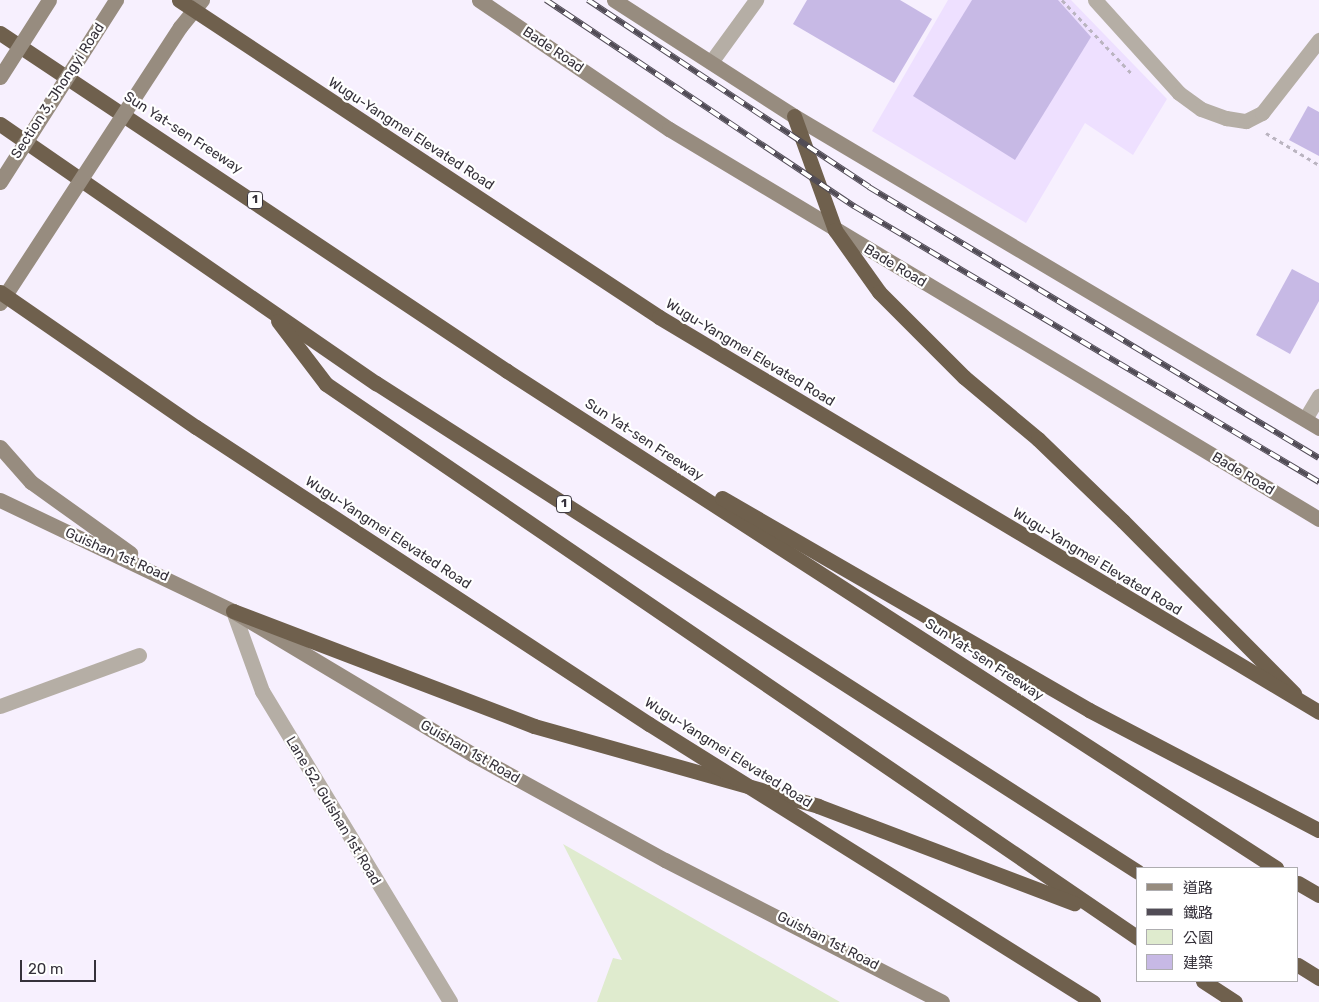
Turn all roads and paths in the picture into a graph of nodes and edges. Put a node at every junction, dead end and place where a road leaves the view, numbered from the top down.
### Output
1 (49, 0) edge
2 (116, 0) edge
3 (179, 0) edge
4 (202, 0) edge
5 (479, 0) edge
6 (614, 0) edge
7 (756, 0) edge
8 (1062, 0) edge
9 (1096, 0) edge
10 (0, 32) edge
11 (1319, 40) edge
12 (711, 62) junction
13 (0, 77) edge
14 (1138, 80) dead end
15 (794, 116) junction
16 (1246, 121) junction
17 (0, 124) edge
18 (1319, 164) edge
19 (0, 182) edge
20 (835, 230) junction
21 (0, 292) edge
22 (0, 303) edge
23 (270, 310) junction
24 (507, 371) junction
25 (1319, 396) edge
26 (1305, 419) junction
27 (1319, 428) edge
28 (0, 448) edge
29 (0, 500) edge
30 (1319, 519) edge
31 (176, 581) junction
32 (233, 611) junction
33 (139, 655) dead end
34 (0, 706) edge
35 (1319, 712) edge
36 (1319, 716) edge
37 (1319, 830) edge
38 (1274, 867) edge
39 (1136, 871) edge
40 (1299, 883) edge
41 (1319, 895) edge
42 (1099, 913) junction
43 (1136, 937) edge
44 (1299, 966) edge
45 (1319, 978) edge
46 (1205, 982) edge
47 (450, 1002) edge
48 (942, 1002) edge
49 (1093, 1002) edge
50 (1235, 1002) edge

1 - 13 street, bridge
2 - 19 street, Section 3, Jhongyi Road, bridge
3 - 35 highway, Wugu-Yangmei Elevated Road, bridge
4 - 22 street, bridge
5 - 20 street, Bade Road
6 - 12 street
7 - 12 street
8 - 14 path
9 - 16 street
10 - 24 highway, Sun Yat-sen Freeway / 1
11 - 16 street
12 - 15 street
15 - 20 highway
15 - 26 street
16 - 18 path
17 - 23 highway, 1
20 - 30 street, Bade Road
20 - 36 highway
21 - 49 highway, Wugu-Yangmei Elevated Road, bridge
23 - 39 highway, 1
23 - 42 highway
24 - 37 highway
24 - 38 highway, Sun Yat-sen Freeway / 1
25 - 26 street
26 - 27 street
28 - 31 street
29 - 31 street, Guishan 1st Road
31 - 32 street, Guishan 1st Road
32 - 42 highway
32 - 47 street, Lane 52, Guishan 1st Road
32 - 48 street, Guishan 1st Road
33 - 34 street
40 - 41 highway
42 - 43 highway
44 - 45 highway
46 - 50 highway

